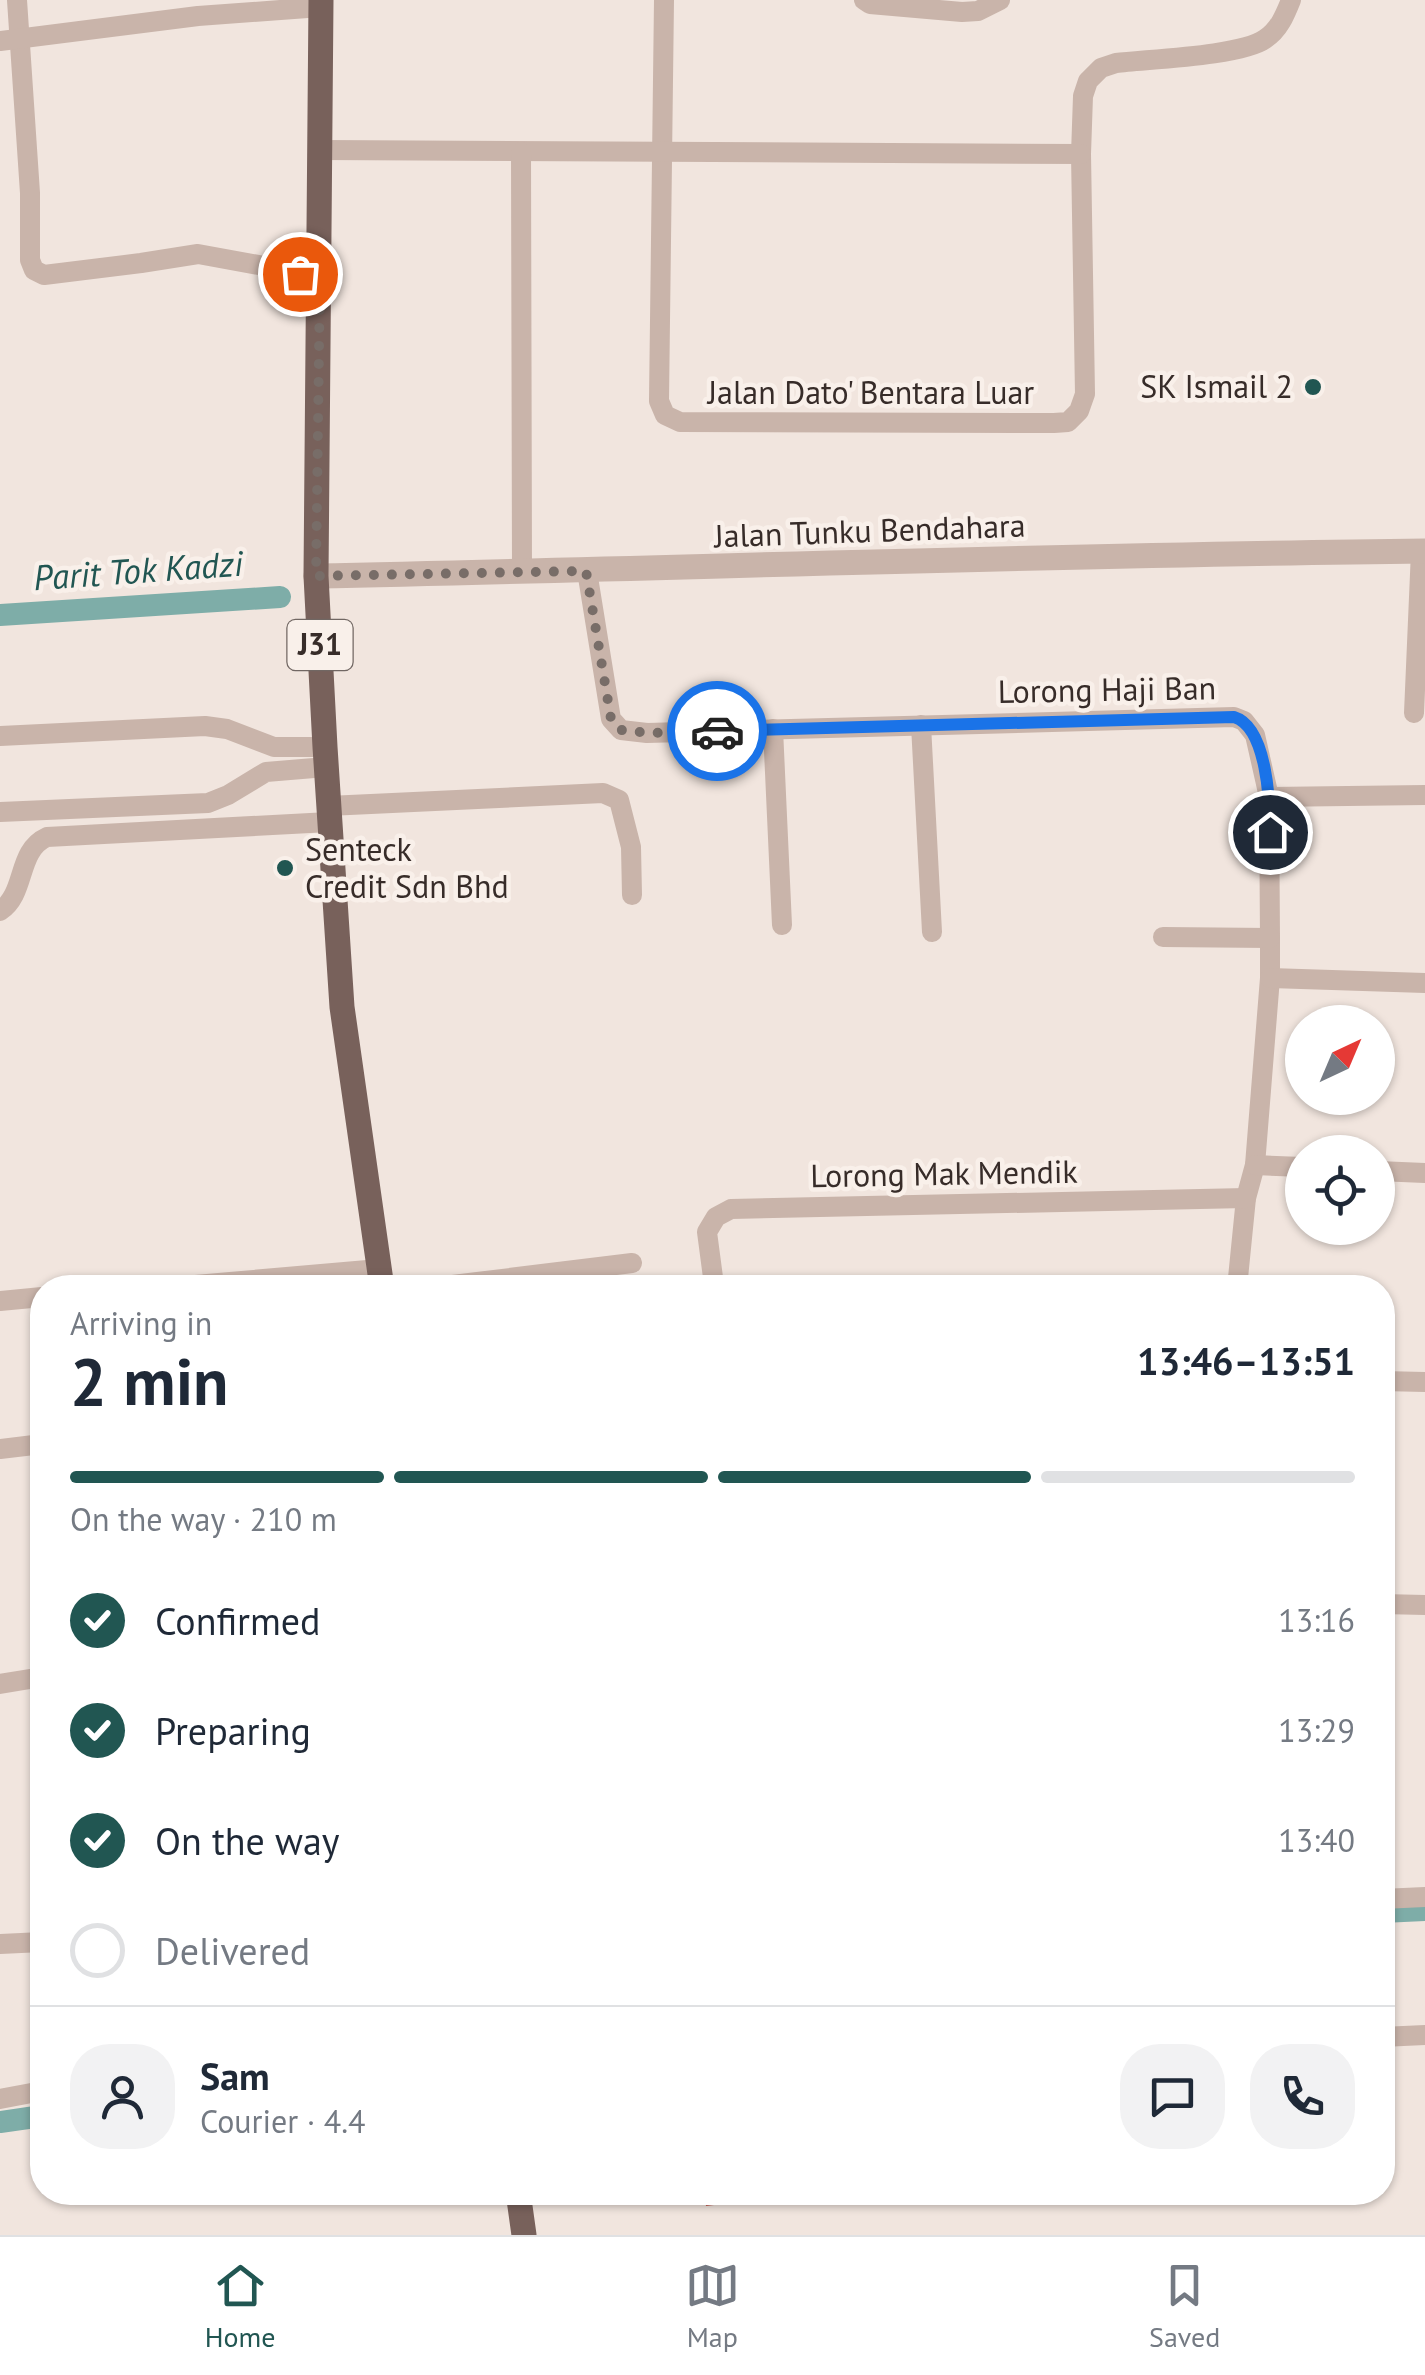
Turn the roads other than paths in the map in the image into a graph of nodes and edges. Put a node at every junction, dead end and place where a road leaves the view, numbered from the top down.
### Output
1 (17, 0) edge
2 (664, 0) edge
3 (864, 0) edge
4 (1000, 0) edge
5 (1291, 0) edge
6 (321, 3) edge
7 (10, 40) edge
8 (321, 150) junction
9 (521, 152) junction
10 (662, 152) junction
11 (1082, 154) junction
12 (320, 276) junction
13 (1423, 551) edge
14 (586, 571) junction
15 (522, 572) junction
16 (316, 576) junction
17 (1414, 712) dead end
18 (921, 725) junction
19 (774, 729) junction
20 (0, 736) edge
21 (325, 757) junction
22 (1425, 794) edge
23 (1270, 796) junction
24 (0, 812) edge
25 (329, 814) junction
26 (632, 895) dead end
27 (0, 911) edge
28 (782, 925) dead end
29 (932, 932) dead end
30 (1164, 936) dead end
31 (1270, 938) junction
32 (1270, 978) junction
33 (1425, 984) edge
34 (1255, 1165) junction
35 (1285, 1166) edge
36 (1395, 1172) edge
37 (1425, 1173) edge
38 (1246, 1198) junction
39 (632, 1262) dead end
40 (380, 1275) edge
41 (530, 1275) edge
42 (713, 1275) edge
43 (1238, 1275) edge
44 (30, 1298) edge
45 (0, 1301) edge
46 (1395, 1381) edge
47 (1425, 1382) edge
48 (30, 1445) edge
49 (0, 1449) edge
50 (1395, 1605) edge
51 (1425, 1606) edge
52 (30, 1679) edge
53 (0, 1684) edge
54 (1425, 1896) edge
55 (1395, 1897) edge
56 (30, 1943) edge
57 (0, 1944) edge
58 (1425, 2035) edge
59 (1395, 2036) edge
60 (30, 2094) edge
61 (0, 2099) edge
62 (520, 2205) edge
63 (524, 2235) edge

1 - 7 street
2 - 10 street
3 - 4 street
5 - 11 street
6 - 7 street
6 - 8 main road, J31
7 - 12 street
8 - 9 street
8 - 12 main road, J31
9 - 10 street
9 - 15 street
10 - 11 street
10 - 11 street, Jalan Dato' Bentara Luar
12 - 16 main road, J31
13 - 14 street, Jalan Tunku Bendahara
13 - 17 street
14 - 15 street, Jalan Tunku Bendahara
14 - 19 street, Lorong Haji Ban
15 - 16 street, Jalan Tunku Bendahara
16 - 21 main road, J31
18 - 19 street, Lorong Haji Ban
18 - 23 street, Lorong Haji Ban
18 - 29 street
19 - 28 street
20 - 21 street
21 - 24 street
21 - 25 main road, J31
22 - 23 street
23 - 31 street, Lorong Haji Ban
25 - 26 street
25 - 27 street
25 - 40 main road, J31
30 - 31 street
31 - 32 street, Lorong Haji Ban
32 - 33 street
32 - 34 street, Lorong Haji Ban
34 - 35 street
34 - 38 street, Lorong Haji Ban
36 - 37 street
38 - 42 street, Lorong Mak Mendik
38 - 43 street, Lorong Haji Ban
39 - 41 street
44 - 45 street
46 - 47 street
48 - 49 street
50 - 51 street
52 - 53 street
54 - 55 street
56 - 57 street
58 - 59 street
60 - 61 street
62 - 63 main road

